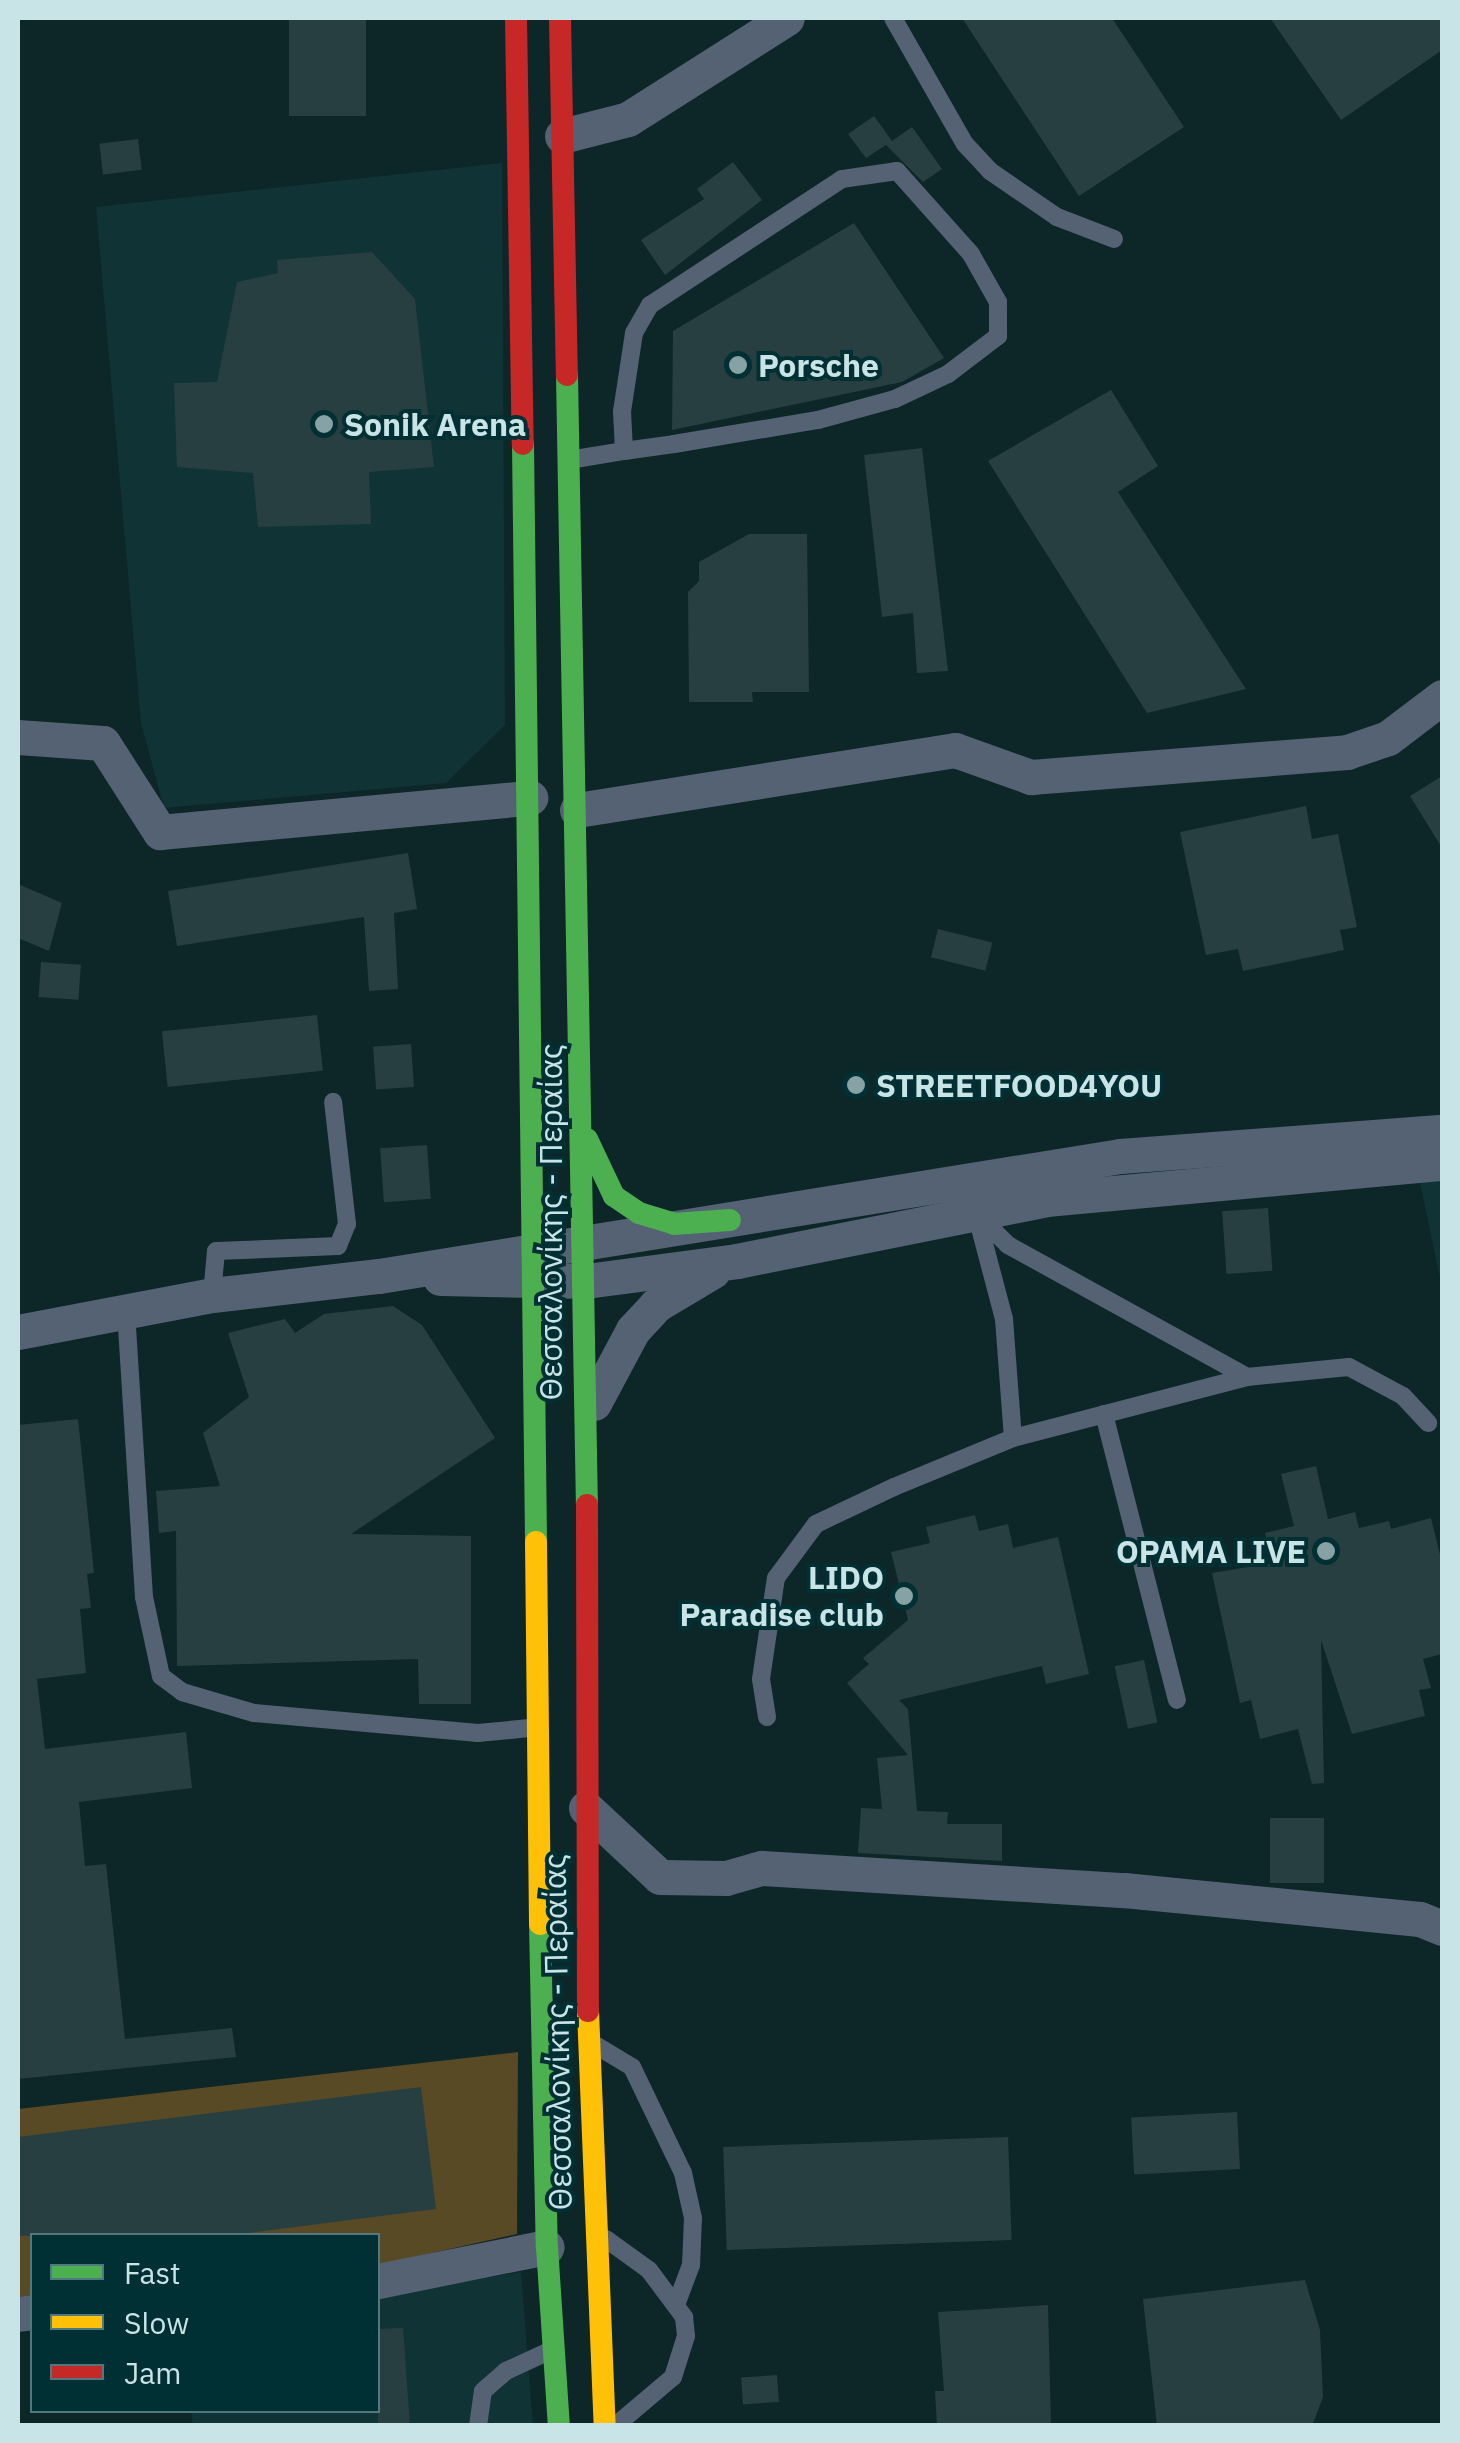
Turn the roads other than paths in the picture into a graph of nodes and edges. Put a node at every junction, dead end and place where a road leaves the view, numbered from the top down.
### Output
1 (516, 18) edge
2 (560, 18) edge
3 (787, 18) edge
4 (893, 18) edge
5 (562, 136) junction
6 (1114, 239) dead end
7 (624, 451) junction
8 (570, 460) junction
9 (1442, 697) edge
10 (18, 737) edge
11 (530, 798) junction
12 (577, 810) junction
13 (333, 1102) dead end
14 (584, 1131) junction
15 (1442, 1132) edge
16 (1442, 1163) edge
17 (976, 1212) junction
18 (730, 1220) junction
19 (586, 1240) junction
20 (737, 1261) junction
21 (536, 1264) junction
22 (586, 1281) junction
23 (212, 1294) junction
24 (126, 1311) junction
25 (18, 1332) edge
26 (1247, 1377) junction
27 (1104, 1414) junction
28 (1428, 1423) dead end
29 (583, 1426) junction
30 (1013, 1438) junction
31 (1177, 1700) dead end
32 (767, 1717) dead end
33 (536, 1728) junction
34 (586, 1808) junction
35 (1442, 1928) edge
36 (588, 2040) junction
37 (593, 2230) junction
38 (547, 2247) junction
39 (380, 2281) edge
40 (676, 2305) junction
41 (552, 2350) junction
42 (478, 2426) edge
43 (559, 2426) edge
44 (605, 2426) edge
45 (616, 2426) edge

1 - 11 main road, Θεσσαλονίκης - Περαίας
2 - 5 main road, Θεσσαλονίκης - Περαίας
3 - 5 street
4 - 6 lane
5 - 8 main road, Θεσσαλονίκης - Περαίας
7 - 7 lane
7 - 8 lane
8 - 12 main road, Θεσσαλονίκης - Περαίας
9 - 12 street
10 - 11 street
11 - 21 main road, Θεσσαλονίκης - Περαίας
12 - 14 main road, Θεσσαλονίκης - Περαίας
13 - 23 lane
14 - 18 main road
14 - 19 main road, Θεσσαλονίκης - Περαίας
15 - 18 street
16 - 17 street
17 - 20 street
17 - 26 lane
17 - 30 lane
18 - 19 street
19 - 21 street
19 - 22 main road, Θεσσαλονίκης - Περαίας
20 - 22 street
20 - 29 street
21 - 22 street
21 - 23 street
21 - 33 main road, Θεσσαλονίκης - Περαίας
22 - 29 main road, Θεσσαλονίκης - Περαίας
23 - 24 street
24 - 25 street
24 - 33 lane
26 - 27 lane
26 - 28 lane
27 - 30 lane
27 - 31 lane
29 - 34 main road, Θεσσαλονίκης - Περαίας
30 - 32 lane
33 - 38 main road, Θεσσαλονίκης - Περαίας
34 - 35 street
34 - 36 main road, Θεσσαλονίκης - Περαίας
36 - 37 main road, Θεσσαλονίκης - Περαίας
36 - 40 lane
37 - 40 lane
37 - 44 main road, Θεσσαλονίκης - Περαίας
38 - 39 street
38 - 41 main road, Θεσσαλονίκης - Περαίας
40 - 45 lane
41 - 42 lane
41 - 43 main road, Θεσσαλονίκης - Περαίας

